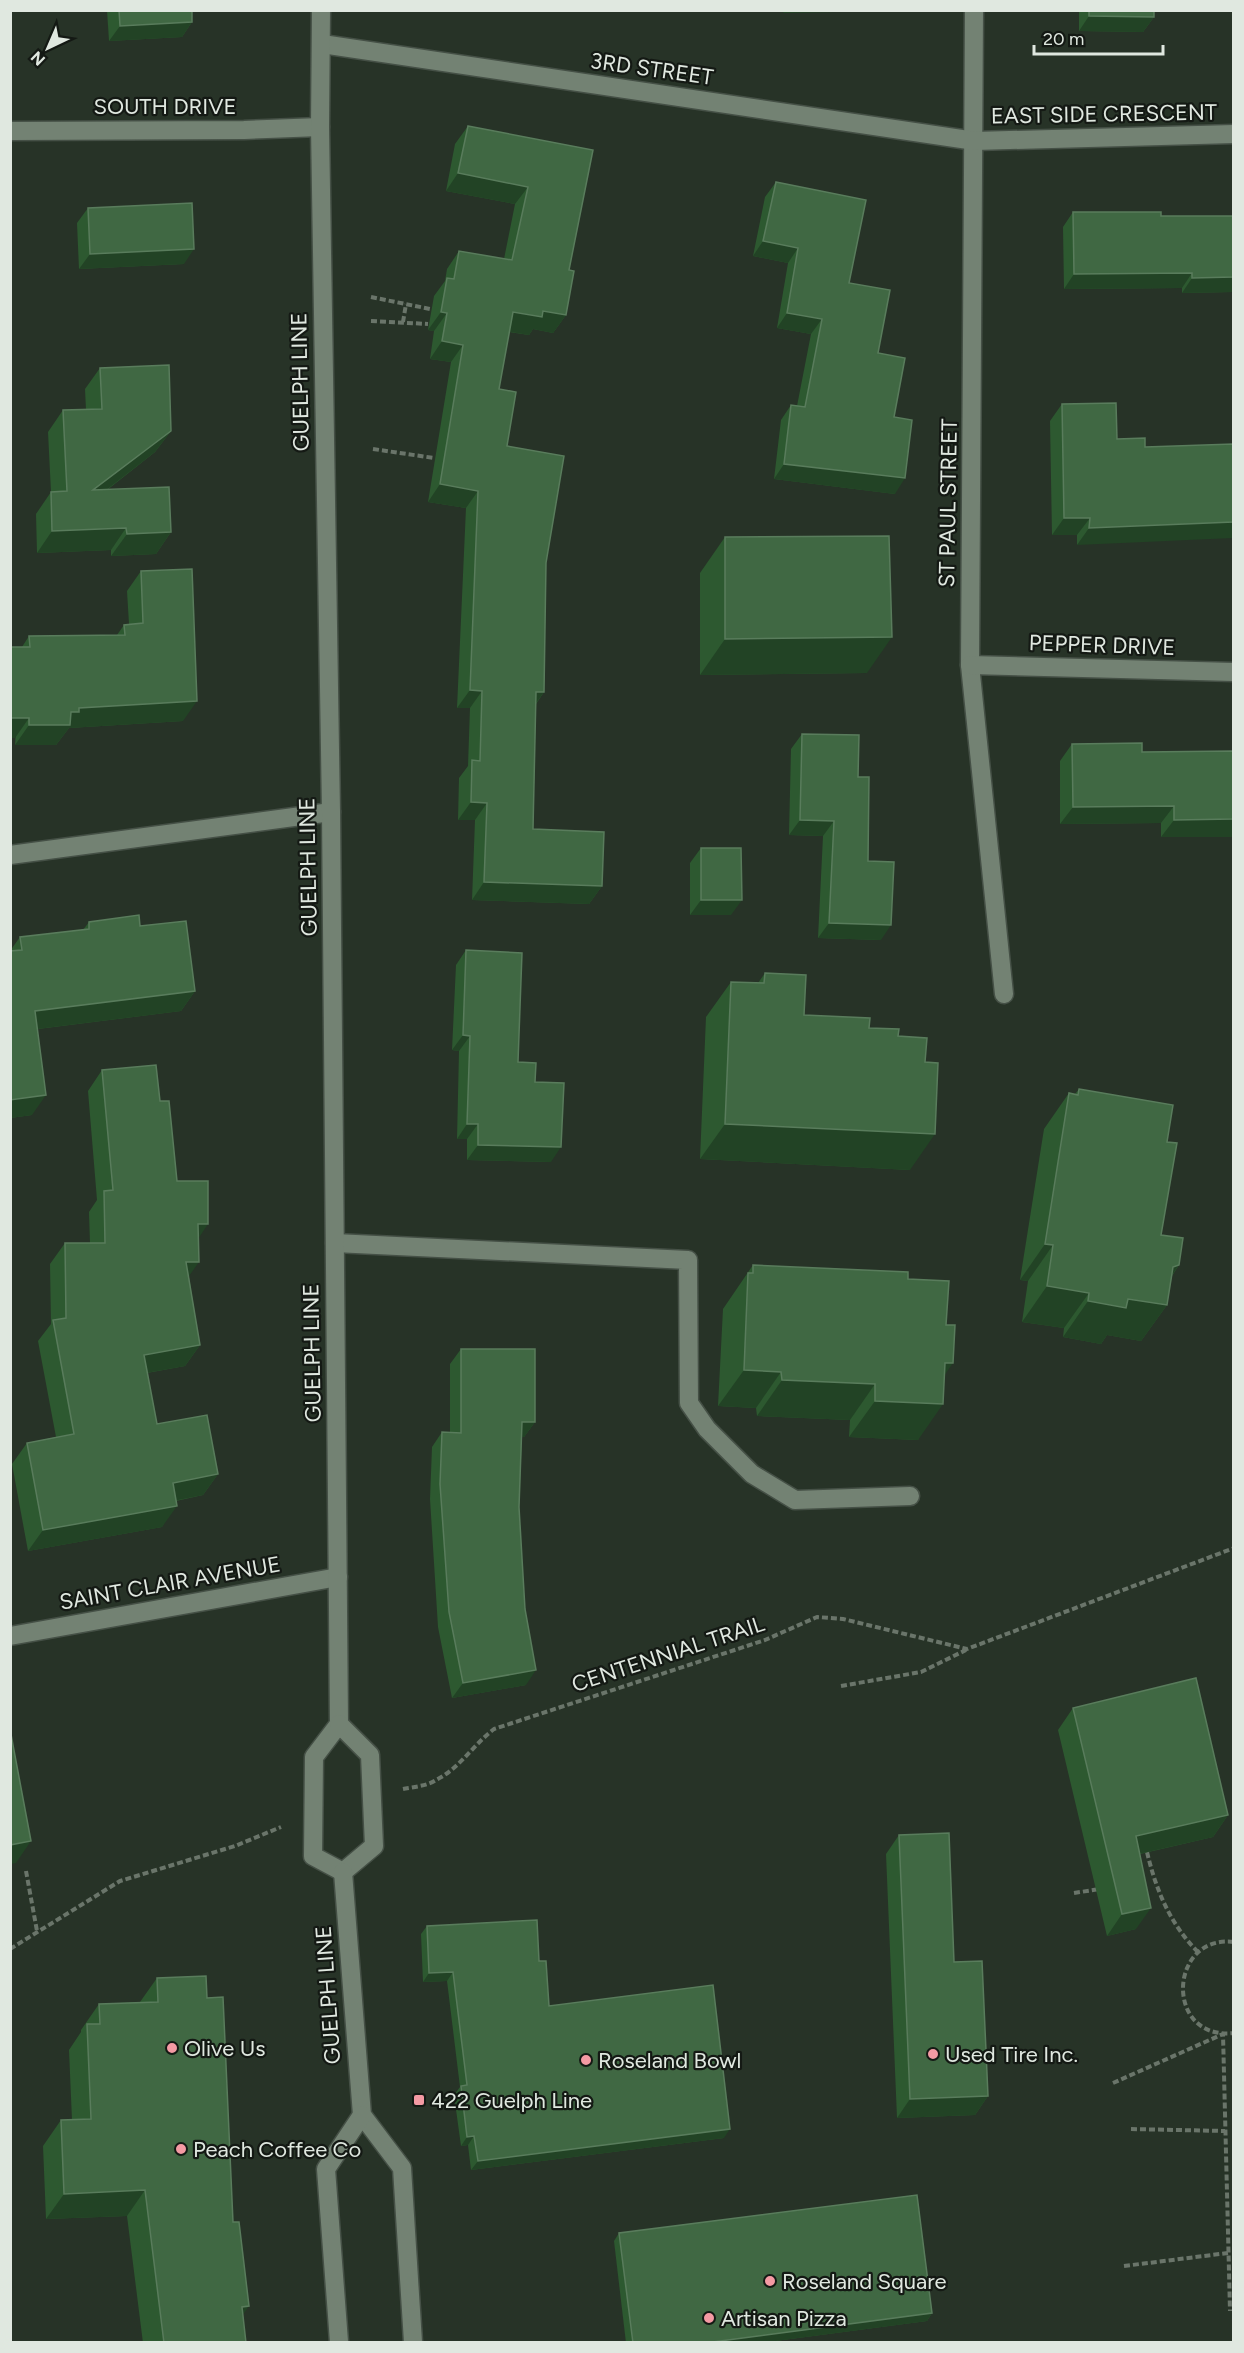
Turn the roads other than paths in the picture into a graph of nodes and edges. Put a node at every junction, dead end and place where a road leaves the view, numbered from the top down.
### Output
1 (321, 10) edge
2 (974, 10) edge
3 (322, 44) junction
4 (320, 127) junction
5 (10, 130) edge
6 (1233, 134) edge
7 (975, 141) junction
8 (970, 665) junction
9 (1233, 672) edge
10 (331, 812) junction
11 (10, 855) edge
12 (1004, 994) dead end
13 (335, 1244) junction
14 (910, 1496) dead end
15 (338, 1577) junction
16 (10, 1636) edge
17 (339, 1724) junction
18 (343, 1872) junction
19 (362, 2115) junction
20 (339, 2343) edge
21 (412, 2343) edge

1 - 3 street, GUELPH LINE
2 - 7 street, ST PAUL STREET
3 - 4 street, GUELPH LINE
3 - 7 street, 3RD STREET
4 - 5 street, SOUTH DRIVE
4 - 10 street, GUELPH LINE
6 - 7 street, EAST SIDE CRESCENT
7 - 8 street, ST PAUL STREET
8 - 9 street, PEPPER DRIVE
8 - 12 street, ST PAUL STREET
10 - 11 street
10 - 13 street, GUELPH LINE
13 - 14 street
13 - 15 street, GUELPH LINE
15 - 16 street, SAINT CLAIR AVENUE
15 - 17 street, GUELPH LINE
17 - 18 street
17 - 18 street
18 - 19 street, GUELPH LINE
19 - 20 street
19 - 21 street

